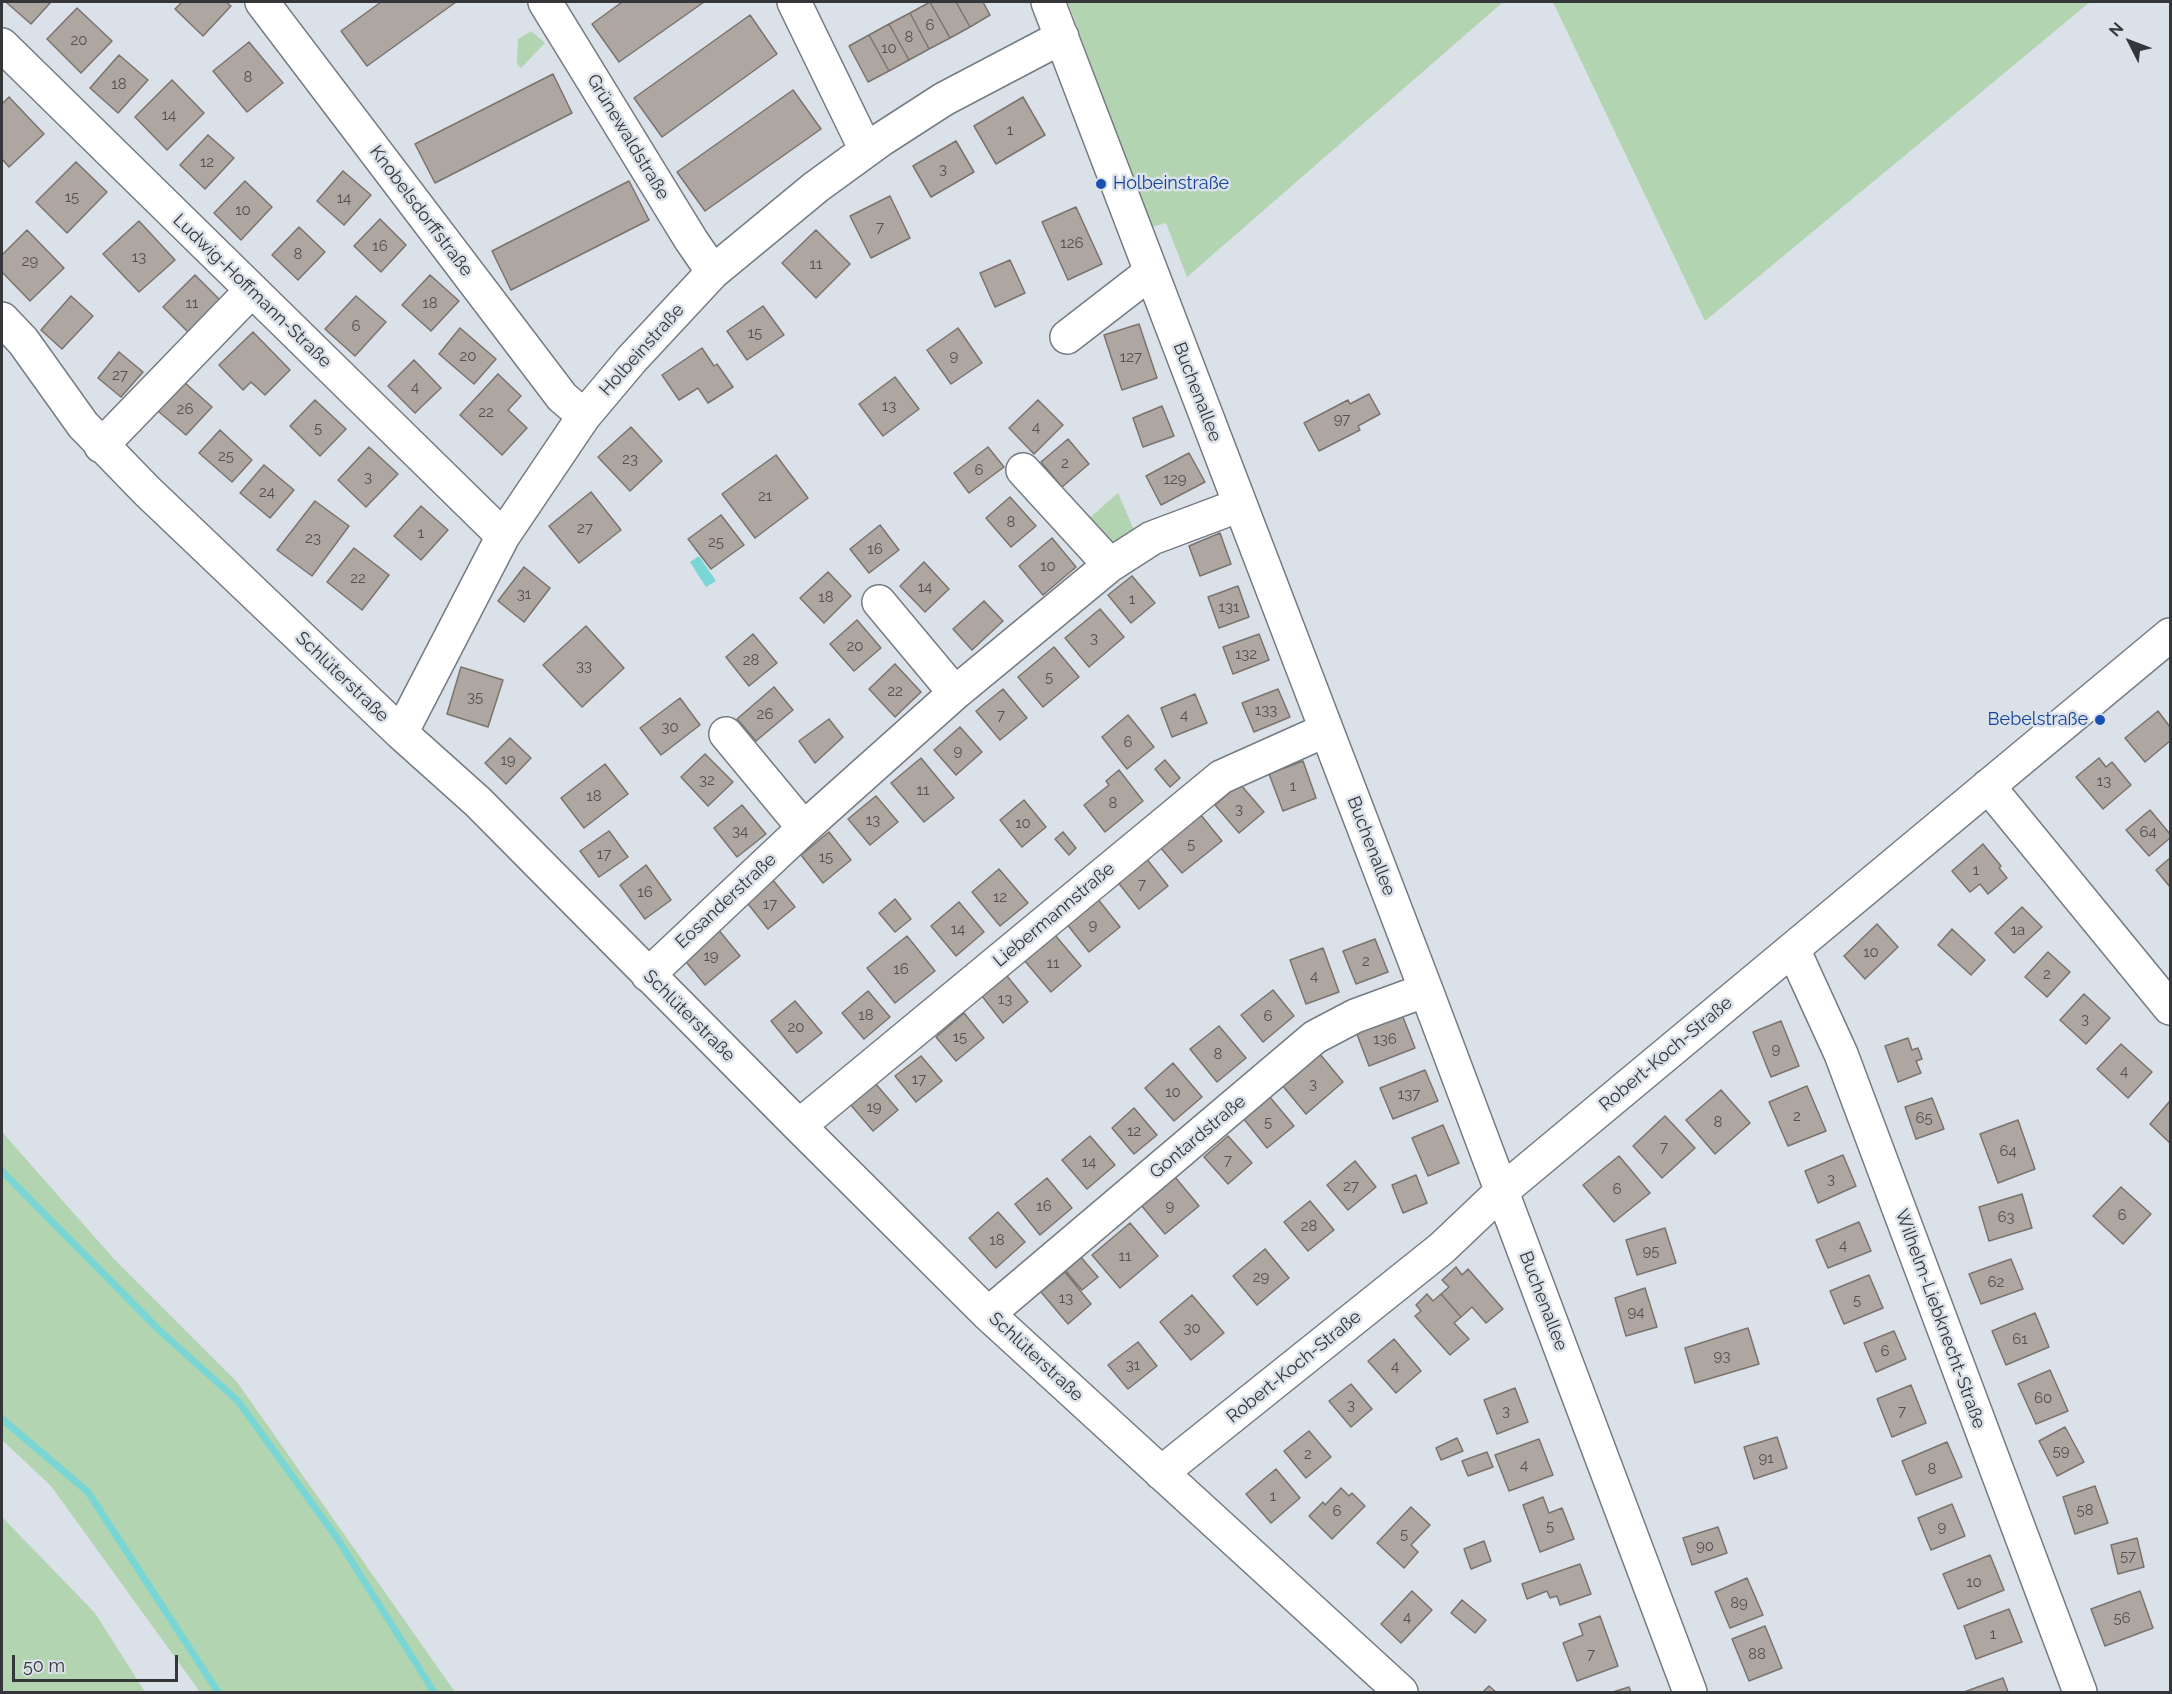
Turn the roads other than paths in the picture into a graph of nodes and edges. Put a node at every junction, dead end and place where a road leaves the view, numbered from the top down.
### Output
1 (262, 2) edge
2 (545, 2) edge
3 (794, 2) edge
4 (1048, 2) edge
5 (1062, 37) junction
6 (2, 45) edge
7 (866, 150) junction
8 (713, 272) junction
9 (1151, 272) junction
10 (252, 290) junction
11 (2, 319) edge
12 (1067, 337) dead end
13 (584, 416) junction
14 (101, 446) junction
15 (1023, 470) dead end
16 (1240, 505) junction
17 (503, 536) junction
18 (1110, 565) junction
19 (879, 602) dead end
20 (2170, 635) edge
21 (955, 693) junction
22 (1326, 730) junction
23 (401, 733) junction
24 (726, 734) dead end
25 (1988, 786) junction
26 (804, 828) junction
27 (1793, 949) junction
28 (648, 975) junction
29 (1426, 990) junction
30 (2170, 1008) edge
31 (799, 1126) junction
32 (1502, 1191) junction
33 (988, 1314) junction
34 (1161, 1473) junction
35 (1401, 1692) edge
36 (1690, 1692) edge
37 (2080, 1692) edge

1 - 13 street, Knobelsdorffstraße
2 - 8 street, Grünewaldstraße
3 - 7 street
4 - 5 street, Buchenallee
5 - 7 street, Holbeinstraße
5 - 9 street, Buchenallee
6 - 10 street, Ludwig-Hoffmann-Straße
7 - 8 street, Holbeinstraße
8 - 13 street, Holbeinstraße
9 - 12 street
9 - 16 street, Buchenallee
10 - 14 street
10 - 17 street, Ludwig-Hoffmann-Straße
11 - 14 street, Schlüterstraße
13 - 17 street, Holbeinstraße
14 - 23 street, Schlüterstraße
15 - 18 street
16 - 18 street, Eosanderstraße
16 - 22 street, Buchenallee
17 - 23 street, Holbeinstraße
18 - 21 street, Eosanderstraße
19 - 21 street
20 - 25 street, Robert-Koch-Straße
21 - 26 street, Eosanderstraße
22 - 29 street, Buchenallee
22 - 31 street, Liebermannstraße
23 - 28 street, Schlüterstraße
24 - 26 street
25 - 27 street, Robert-Koch-Straße
25 - 30 street
26 - 28 street, Eosanderstraße
27 - 32 street, Robert-Koch-Straße
27 - 37 street, Wilhelm-Liebknecht-Straße
28 - 31 street, Schlüterstraße
29 - 32 street, Buchenallee
29 - 33 street, Gontardstraße
31 - 33 street, Schlüterstraße
32 - 34 street, Robert-Koch-Straße
32 - 36 street, Buchenallee
33 - 34 street, Schlüterstraße
34 - 35 street, Schlüterstraße

